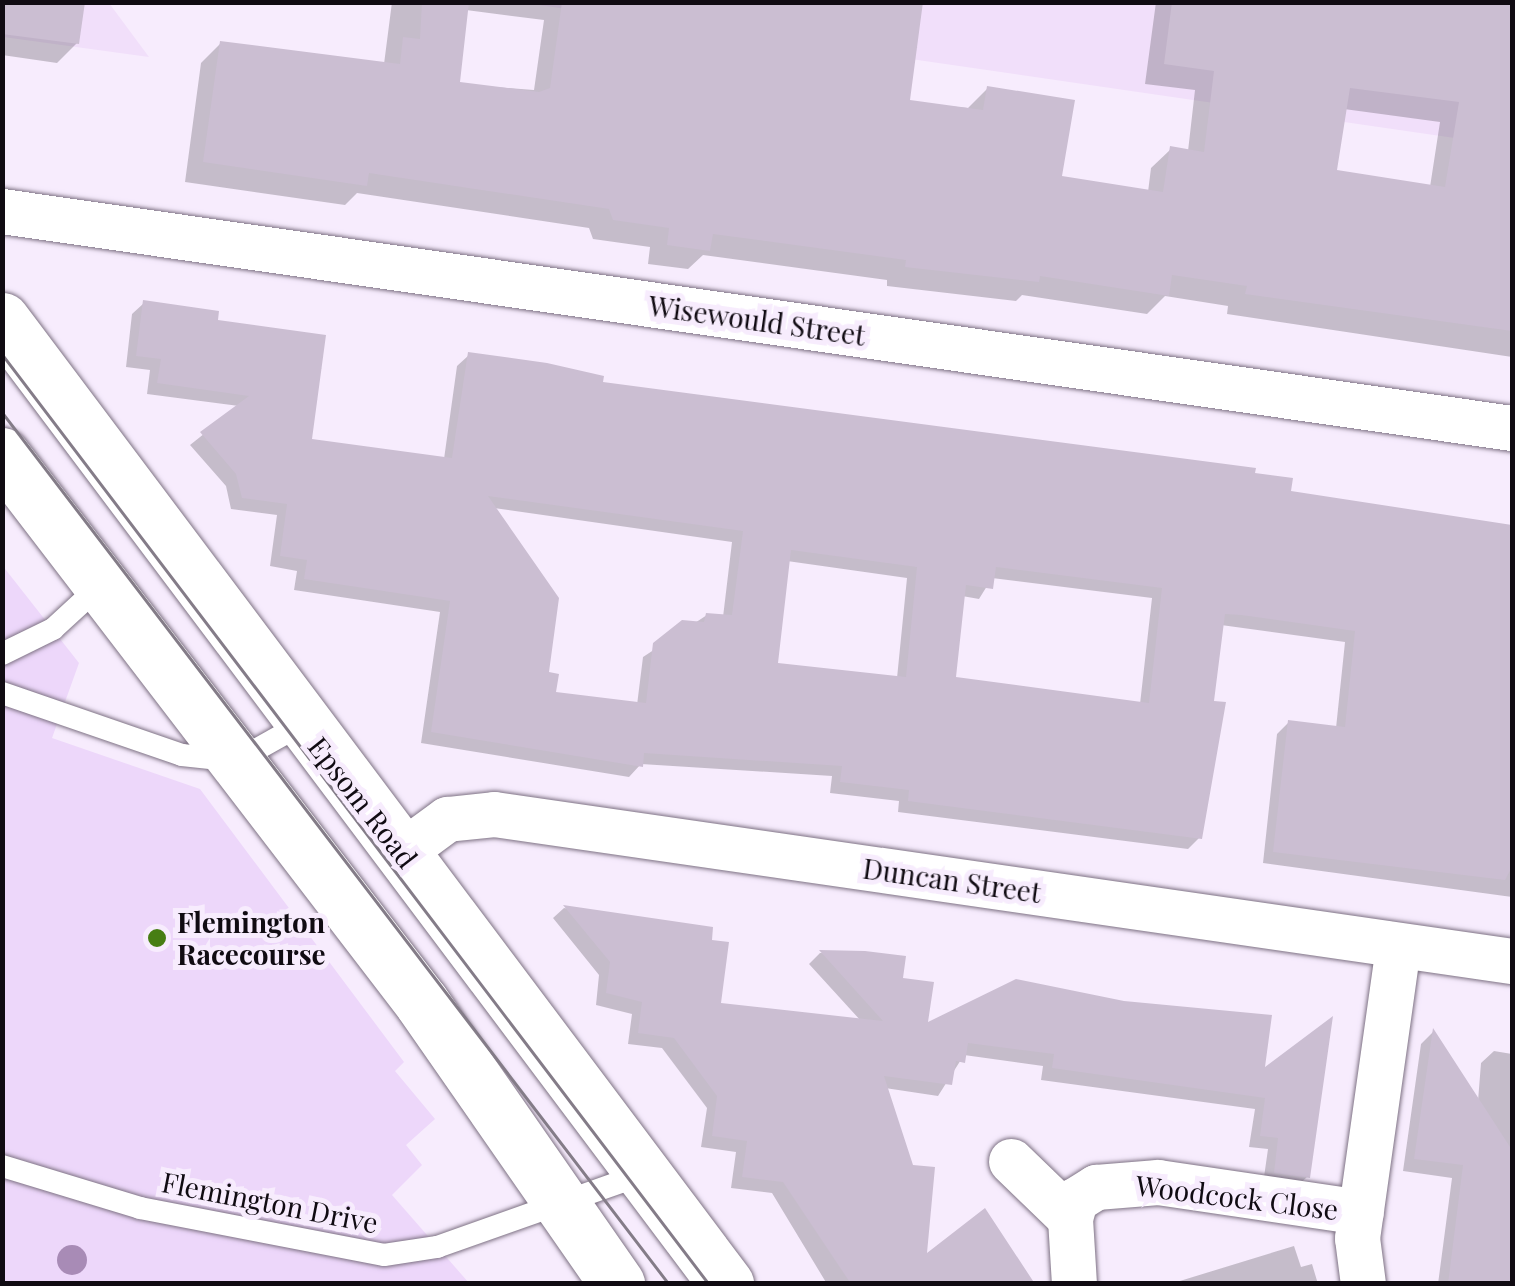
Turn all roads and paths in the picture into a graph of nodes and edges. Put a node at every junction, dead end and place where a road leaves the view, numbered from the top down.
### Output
1 (2, 212) edge
2 (2, 320) edge
3 (1512, 428) edge
4 (2, 455) edge
5 (102, 584) junction
6 (2, 654) edge
7 (2, 693) edge
8 (302, 724) junction
9 (236, 761) junction
10 (402, 852) junction
11 (1398, 946) junction
12 (1512, 960) edge
13 (1010, 1161) dead end
14 (2, 1166) edge
15 (640, 1175) junction
16 (566, 1204) junction
17 (1361, 1212) junction
18 (1070, 1218) junction
19 (617, 1284) edge
20 (726, 1284) edge
21 (1074, 1284) edge
22 (1363, 1284) edge

1 - 3 street, Wisewould Street
2 - 8 main road, Epsom Road
4 - 5 main road
5 - 6 lane
5 - 9 main road
7 - 9 lane
8 - 9 lane
8 - 10 main road, Epsom Road
9 - 16 main road
10 - 11 street, Duncan Street
10 - 15 main road, Epsom Road
11 - 12 street, Duncan Street
11 - 17 street, Woodcock Close
13 - 18 street
14 - 16 lane, Flemington Drive
15 - 16 lane, Flemington Drive
15 - 20 main road, Epsom Road
16 - 19 main road
17 - 18 street, Woodcock Close
17 - 22 street, Woodcock Close
18 - 21 street

